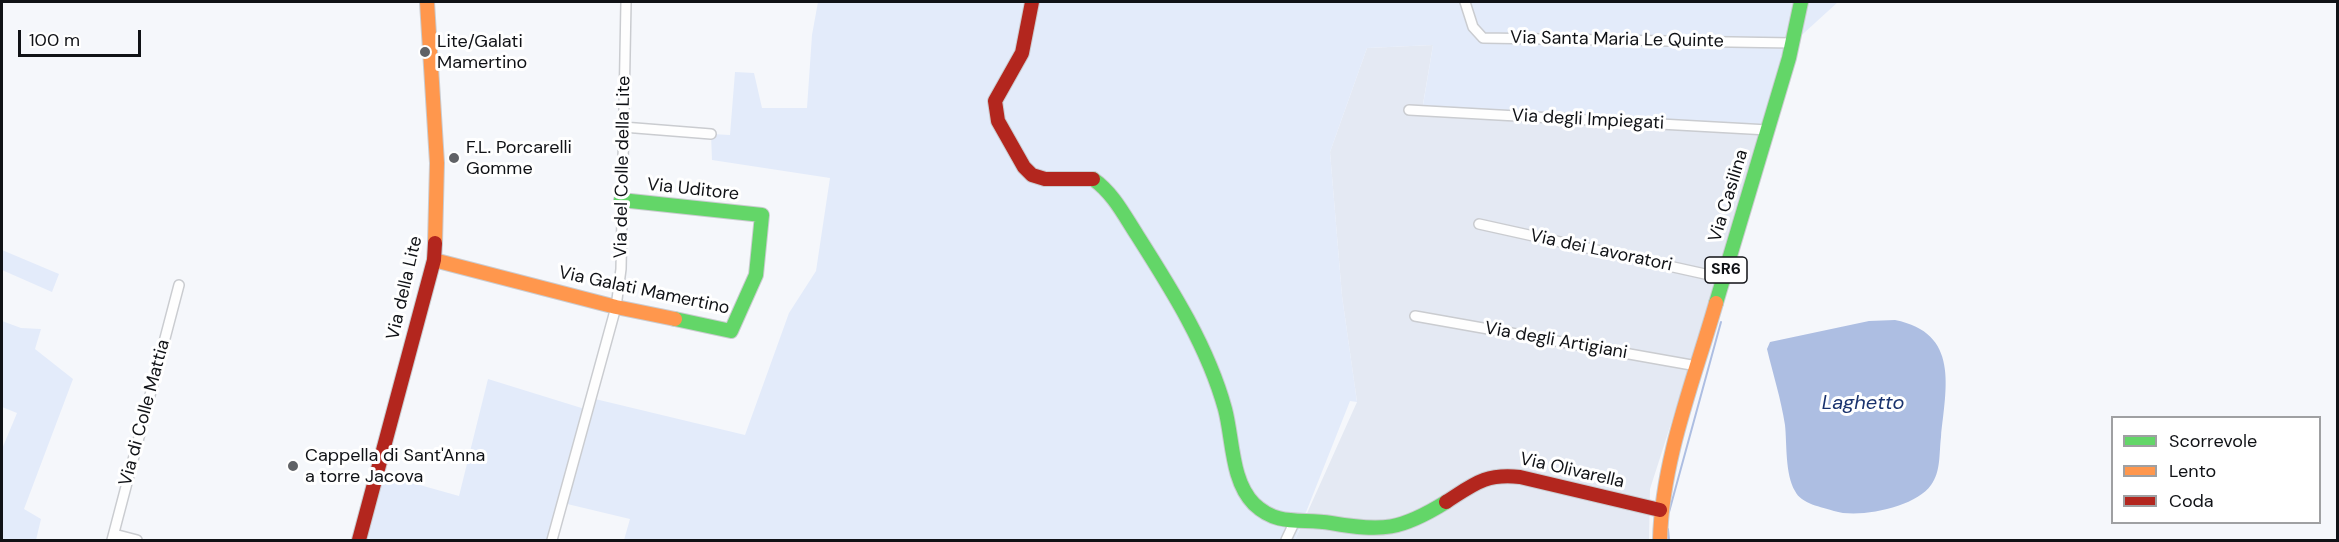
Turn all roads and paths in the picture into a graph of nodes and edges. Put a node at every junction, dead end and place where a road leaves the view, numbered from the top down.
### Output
1 (427, 2) edge
2 (626, 2) edge
3 (1032, 2) edge
4 (1465, 2) edge
5 (1801, 2) edge
6 (1793, 43) junction
7 (1409, 110) dead end
8 (623, 127) junction
9 (1768, 130) junction
10 (711, 135) dead end
11 (621, 200) junction
12 (762, 215) joint
13 (1479, 224) dead end
14 (434, 260) junction
15 (1723, 278) junction
16 (179, 285) dead end
17 (616, 307) junction
18 (1415, 316) dead end
19 (1697, 366) junction
20 (1660, 510) junction
21 (1294, 523) junction
22 (113, 537) edge
23 (137, 540) edge
24 (359, 540) edge
25 (552, 540) edge
26 (1286, 540) edge
27 (1660, 540) edge

1 - 14 street, Via della Lite
2 - 8 street, Via del Colle della Lite
3 - 21 street
4 - 6 street, Via Santa Maria Le Quinte
5 - 6 street, Via Casilina / SR6
6 - 9 street, Via Casilina / SR6
7 - 9 street, Via degli Impiegati
8 - 10 street
8 - 11 street, Via del Colle della Lite
9 - 15 street, Via Casilina / SR6
11 - 12 street, Via Uditore
11 - 17 street, Via del Colle della Lite
12 - 17 street, Via Galati Mamertino
13 - 15 street, Via dei Lavoratori
14 - 17 street, Via Galati Mamertino
14 - 24 street, Via della Lite
15 - 19 street, Via Casilina / SR6
16 - 22 street, Via di Colle Mattia
17 - 25 street, Via del Colle della Lite
18 - 19 street, Via degli Artigiani
19 - 20 street, Via Casilina / SR6
20 - 21 street, Via Olivarella
20 - 27 street, Via Casilina / SR6
21 - 26 street
22 - 23 street

